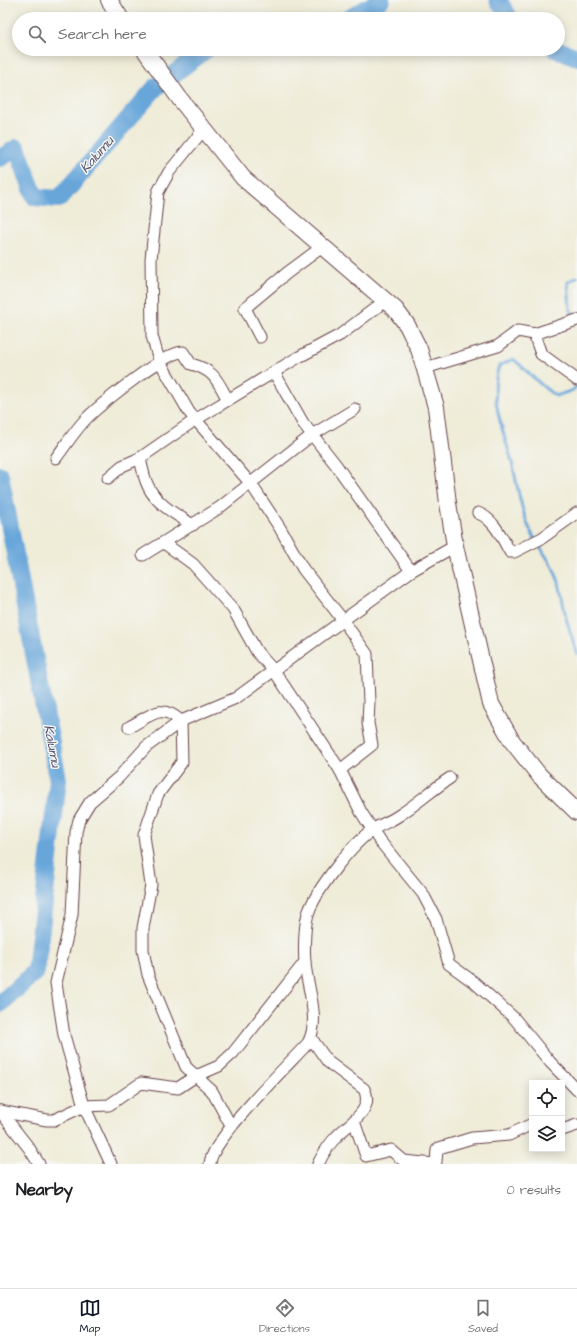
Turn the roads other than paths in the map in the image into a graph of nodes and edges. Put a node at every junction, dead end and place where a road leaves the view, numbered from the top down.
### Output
1 (109, 0) edge
2 (117, 12) edge
3 (150, 56) edge
4 (204, 129) junction
5 (322, 247) junction
6 (385, 301) junction
7 (574, 321) edge
8 (534, 334) junction
9 (260, 337) dead end
10 (159, 360) junction
11 (425, 368) junction
12 (274, 372) junction
13 (576, 379) edge
14 (228, 400) junction
15 (355, 409) dead end
16 (195, 420) junction
17 (312, 436) junction
18 (56, 458) dead end
19 (140, 458) junction
20 (108, 478) dead end
21 (251, 484) junction
22 (478, 513) dead end
23 (577, 513) edge
24 (193, 525) junction
25 (164, 543) junction
26 (455, 546) junction
27 (143, 555) dead end
28 (410, 571) junction
29 (342, 620) junction
30 (274, 672) junction
31 (182, 721) junction
32 (129, 727) dead end
33 (340, 770) junction
34 (450, 778) dead end
35 (577, 812) edge
36 (373, 830) junction
37 (305, 962) junction
38 (311, 1038) junction
39 (196, 1076) junction
40 (577, 1090) edge
41 (84, 1106) junction
42 (0, 1111) edge
43 (354, 1121) junction
44 (529, 1125) edge
45 (577, 1125) edge
46 (230, 1126) junction
47 (565, 1129) edge
48 (368, 1160) edge
49 (39, 1164) edge
50 (111, 1164) edge
51 (210, 1164) edge
52 (318, 1164) edge

1 - 2 main road
3 - 4 main road
4 - 5 main road
4 - 10 street
5 - 6 main road
5 - 9 street
6 - 11 main road
6 - 12 street
7 - 8 street
8 - 11 street
8 - 13 street
10 - 14 street
10 - 16 street
10 - 18 street
11 - 26 main road
12 - 14 street
12 - 17 street
14 - 16 street
15 - 17 street
16 - 19 street
16 - 21 street
17 - 21 street
17 - 28 street
19 - 20 street
19 - 24 street
21 - 24 street
21 - 29 street
22 - 23 street
24 - 25 street
25 - 27 street
25 - 30 street
26 - 28 street
26 - 35 main road
28 - 29 street
29 - 30 street
29 - 33 street
30 - 31 street
30 - 33 street
31 - 32 street
31 - 39 street
31 - 41 street
33 - 36 street
34 - 36 street
36 - 37 street
36 - 40 street
37 - 38 street
37 - 39 street
38 - 43 street
38 - 46 street
39 - 41 street
39 - 46 street
41 - 42 street
41 - 50 street
42 - 49 street
43 - 48 street
43 - 52 street
44 - 48 street
45 - 47 street
46 - 51 street

